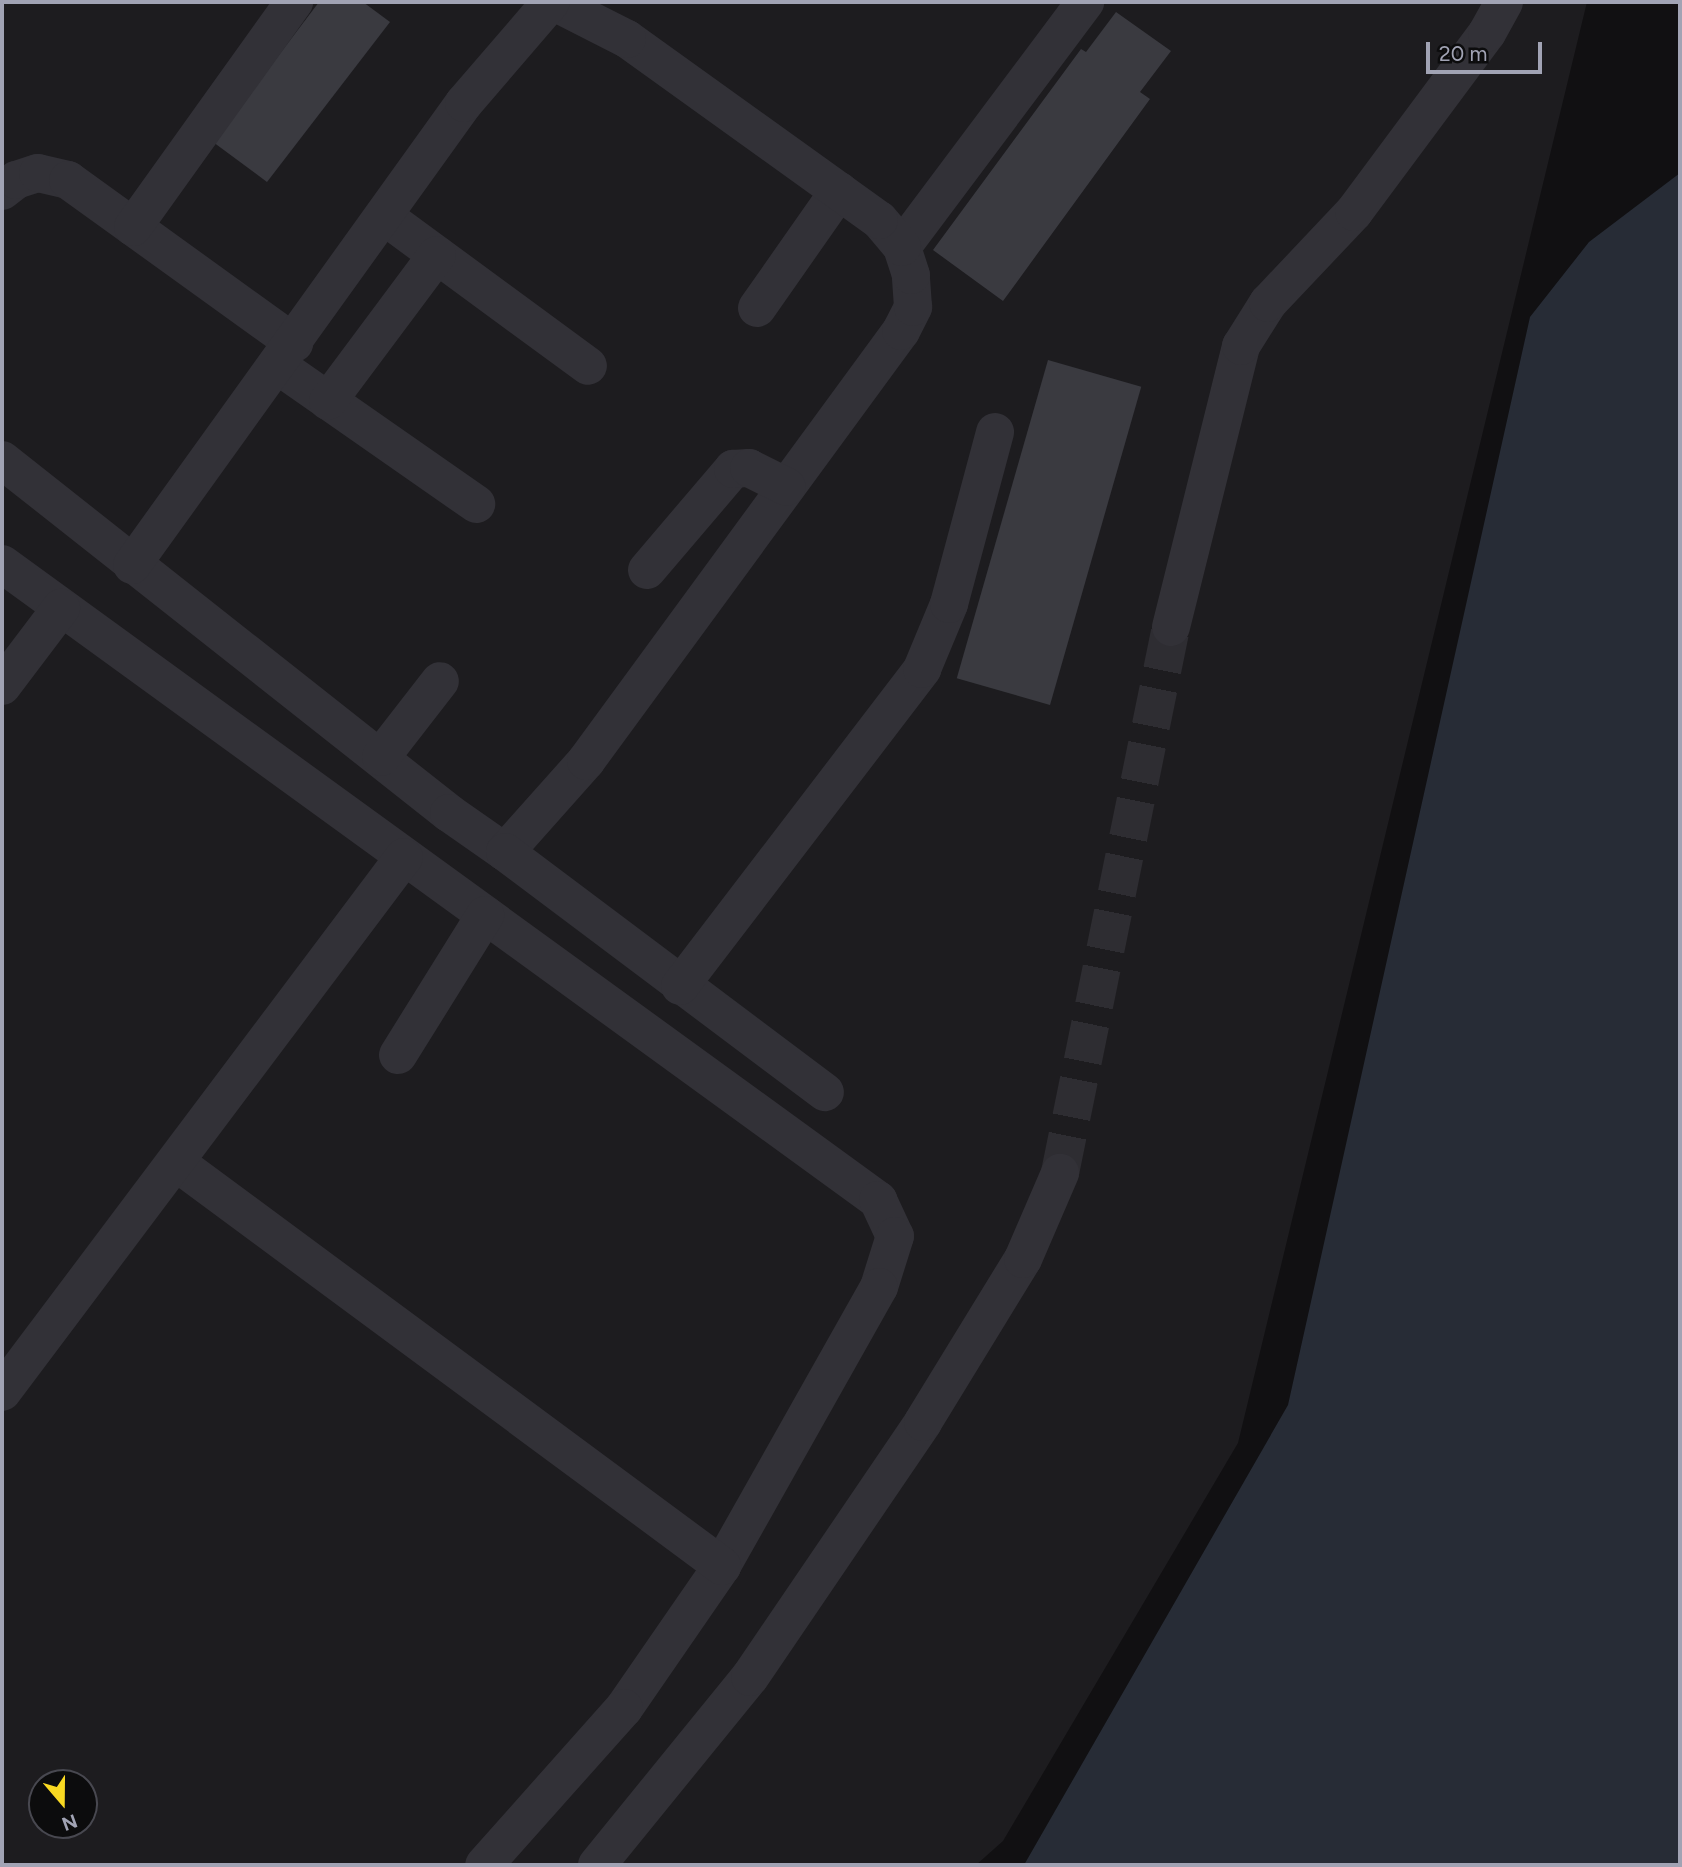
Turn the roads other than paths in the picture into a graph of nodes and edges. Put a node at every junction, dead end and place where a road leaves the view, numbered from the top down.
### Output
1 (294, 2) edge
2 (553, 2) edge
3 (1085, 2) edge
4 (1504, 2) edge
5 (2, 191) edge
6 (839, 191) junction
7 (384, 216) junction
8 (132, 227) junction
9 (902, 247) junction
10 (437, 255) junction
11 (757, 308) dead end
12 (286, 354) junction
13 (588, 366) dead end
14 (328, 401) junction
15 (995, 432) dead end
16 (2, 460) edge
17 (787, 487) junction
18 (476, 504) dead end
19 (2, 564) edge
20 (132, 565) junction
21 (647, 570) dead end
22 (61, 608) junction
23 (1171, 627) tunnel mouth
24 (440, 681) dead end
25 (2, 686) edge
26 (381, 757) junction
27 (505, 852) junction
28 (404, 857) junction
29 (485, 915) junction
30 (680, 986) junction
31 (398, 1055) dead end
32 (825, 1092) dead end
33 (177, 1163) junction
34 (1060, 1173) tunnel mouth
35 (2, 1392) edge
36 (722, 1566) junction
37 (484, 1865) edge
38 (597, 1865) edge

1 - 8 lane
2 - 6 lane
2 - 7 lane
3 - 9 lane
4 - 23 lane
5 - 8 lane
6 - 9 lane
6 - 11 lane
7 - 10 lane
7 - 12 lane
8 - 12 lane
9 - 17 lane
10 - 13 lane
10 - 14 lane
12 - 14 lane
12 - 20 lane
14 - 18 lane
15 - 30 lane
16 - 20 lane
17 - 21 lane
17 - 27 lane
19 - 22 lane
20 - 26 lane
22 - 25 lane
22 - 28 lane
24 - 26 lane
26 - 27 lane
27 - 30 lane
28 - 29 lane
28 - 33 lane
29 - 31 lane
29 - 36 lane
30 - 32 lane
33 - 35 lane
33 - 36 lane
34 - 38 lane
36 - 37 lane

